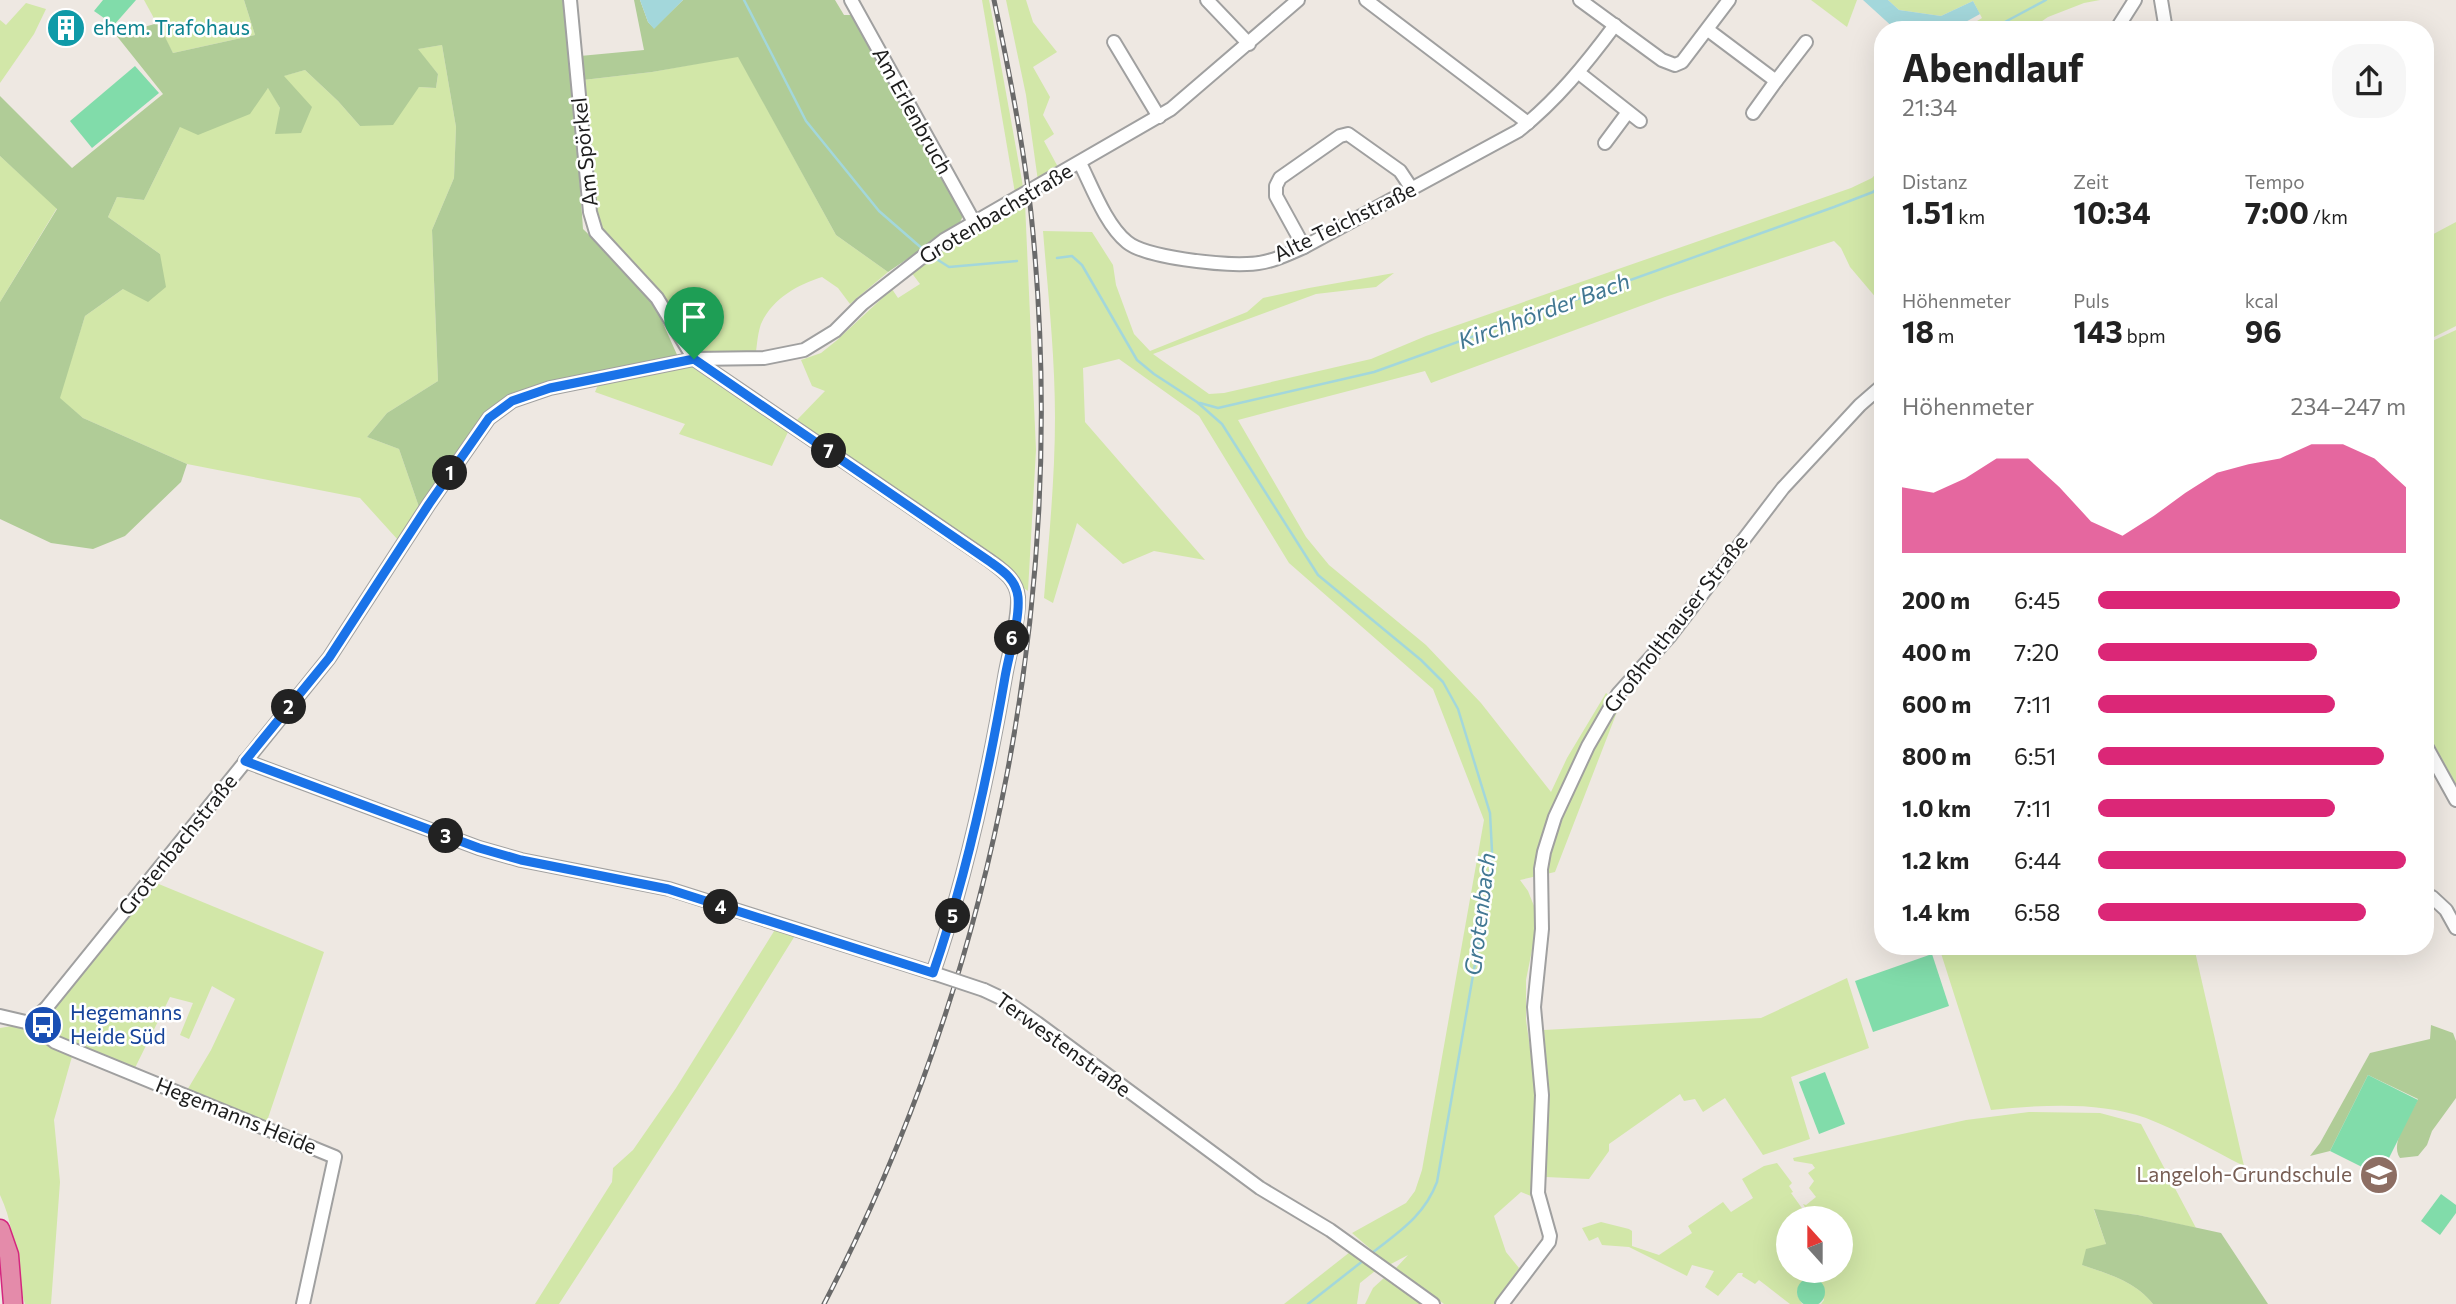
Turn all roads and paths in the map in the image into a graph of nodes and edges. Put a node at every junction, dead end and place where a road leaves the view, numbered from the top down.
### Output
1 (570, 0) edge
2 (851, 0) edge
3 (1207, 0) edge
4 (1298, 0) edge
5 (1366, 0) edge
6 (1580, 0) edge
7 (1729, 0) edge
8 (2134, 0) edge
9 (2161, 0) edge
10 (2121, 21) edge
11 (2164, 21) edge
12 (1615, 26) junction
13 (1707, 30) junction
14 (1114, 42) dead end
15 (1806, 42) dead end
16 (1249, 44) junction
17 (1579, 73) junction
18 (1776, 81) junction
19 (1629, 112) junction
20 (1753, 113) dead end
21 (1159, 117) junction
22 (1640, 121) dead end
23 (1528, 123) junction
24 (1605, 143) dead end
25 (1080, 163) junction
26 (1412, 189) junction
27 (974, 222) junction
28 (1304, 247) junction
29 (694, 359) junction
30 (1874, 393) edge
31 (2434, 760) edge
32 (245, 761) junction
33 (2456, 800) edge
34 (2434, 899) edge
35 (2456, 928) edge
36 (933, 973) junction
37 (0, 1016) edge
38 (30, 1023) junction
39 (0, 1229) edge
40 (13, 1304) edge
41 (303, 1304) edge
42 (1433, 1304) edge
43 (1502, 1304) edge

1 - 29 street, Am Spörkel
2 - 27 street, Am Erlenbruch
3 - 16 street
4 - 16 street, Grotenbachstraße
5 - 23 street
6 - 12 street
7 - 13 street
8 - 10 street
9 - 11 street
12 - 13 street
12 - 17 street, Alte Teichstraße
13 - 18 street
14 - 21 street
15 - 18 street
16 - 21 street, Grotenbachstraße
17 - 19 street
17 - 23 street, Alte Teichstraße
18 - 20 street
19 - 22 street
19 - 24 street
21 - 25 street, Grotenbachstraße
23 - 26 street, Alte Teichstraße
25 - 27 street, Grotenbachstraße
25 - 28 street, Alte Teichstraße
26 - 28 street, Alte Teichstraße
26 - 28 street
27 - 29 street, Grotenbachstraße
29 - 32 street, Grotenbachstraße
29 - 36 street, Am Spörkel
30 - 43 street, Großholthauser Straße
31 - 33 street
32 - 36 street, Terwestenstraße
32 - 38 street, Grotenbachstraße
34 - 35 street
36 - 42 street, Terwestenstraße, bridge
37 - 38 street, Hegemanns Heide
38 - 41 street, Hegemanns Heide
39 - 40 highway

